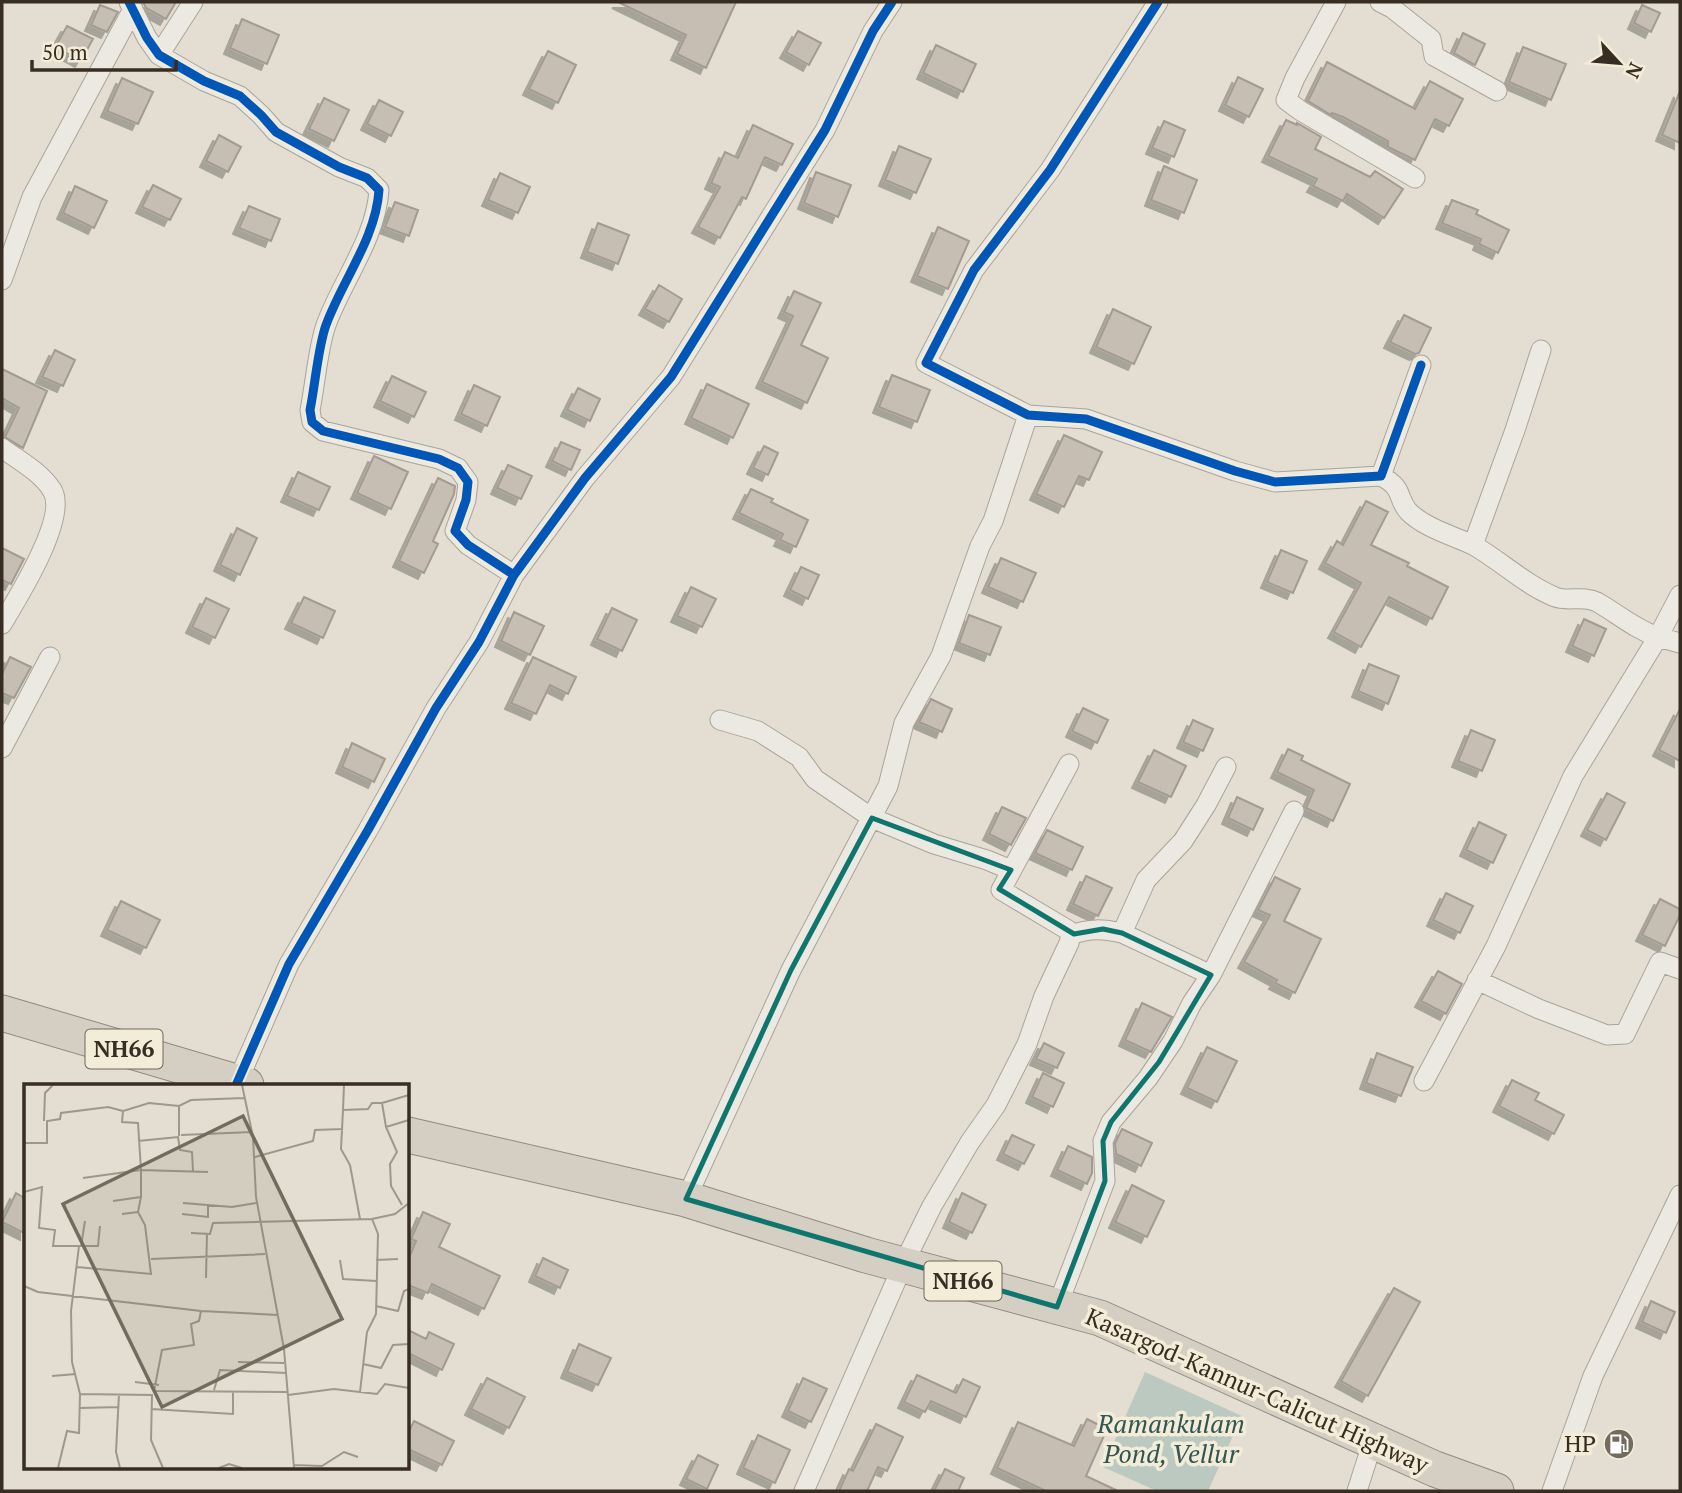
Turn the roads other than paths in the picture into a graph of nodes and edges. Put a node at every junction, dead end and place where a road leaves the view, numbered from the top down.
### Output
1 (193, 2) edge
2 (892, 2) edge
3 (1158, 2) edge
4 (1336, 2) edge
5 (1380, 2) edge
6 (131, 5) edge
7 (159, 55) junction
8 (1497, 91) dead end
9 (1415, 178) dead end
10 (2, 280) edge
11 (1541, 351) dead end
12 (1421, 365) dead end
13 (1028, 415) junction
14 (2, 448) edge
15 (1381, 476) junction
16 (1473, 545) junction
17 (514, 575) junction
18 (1680, 595) edge
19 (2, 624) edge
20 (1658, 637) junction
21 (1680, 643) edge
22 (50, 657) dead end
23 (720, 720) dead end
24 (2, 748) edge
25 (1069, 764) dead end
26 (1226, 768) dead end
27 (1294, 811) dead end
28 (872, 818) junction
29 (1011, 870) junction
30 (1122, 933) junction
31 (1072, 935) junction
32 (1680, 969) edge
33 (1211, 975) junction
34 (1477, 980) junction
35 (2, 1013) edge
36 (1424, 1081) dead end
37 (241, 1084) edge
38 (410, 1135) edge
39 (1680, 1195) edge
40 (686, 1199) junction
41 (903, 1265) junction
42 (1057, 1307) junction
43 (1373, 1441) junction
44 (804, 1491) edge
45 (1357, 1491) edge
46 (1496, 1491) edge
47 (1552, 1491) edge

1 - 7 street
2 - 17 street
3 - 13 street
4 - 9 street
5 - 8 street
6 - 7 street
6 - 10 street
7 - 17 street
11 - 16 street
12 - 15 street
13 - 15 street
13 - 28 street
14 - 19 street
15 - 16 street
16 - 20 street
17 - 37 street
18 - 20 street
20 - 21 street
20 - 34 street
22 - 24 street
23 - 28 street
25 - 29 street
26 - 30 street
27 - 33 street
28 - 29 street
28 - 40 street
29 - 31 street
30 - 31 street
30 - 33 street
31 - 41 street
32 - 34 street
33 - 42 street
34 - 36 street
35 - 37 highway, NH66
38 - 40 highway, Kasargod-Kannur-Calicut Highway / NH66
39 - 47 street
40 - 41 highway, Kasargod-Kannur-Calicut Highway / NH66
41 - 42 highway, Kasargod-Kannur-Calicut Highway / NH66
41 - 44 street
42 - 43 highway, Kasargod-Kannur-Calicut Highway / NH66
43 - 45 street
43 - 46 highway, Kasargod-Kannur-Calicut Highway / NH66

